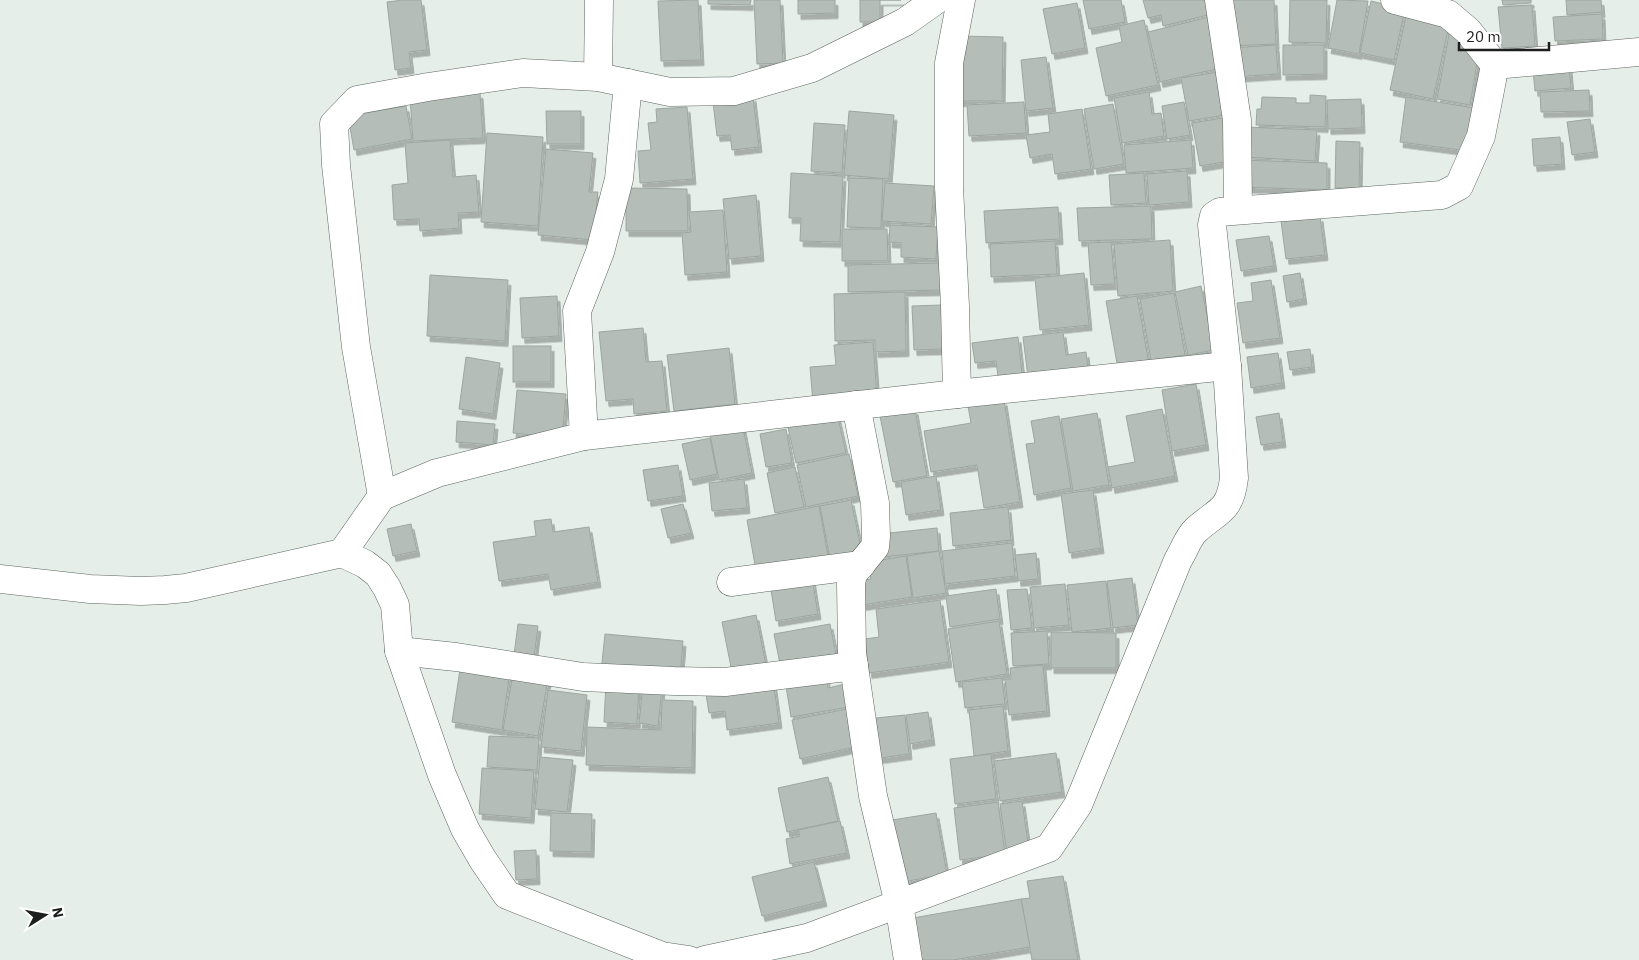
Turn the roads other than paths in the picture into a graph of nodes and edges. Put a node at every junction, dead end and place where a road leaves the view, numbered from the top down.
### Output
1 (599, 0) edge
2 (936, 0) edge
3 (961, 0) edge
4 (1219, 0) edge
5 (1395, 0) edge
6 (1639, 52) edge
7 (1496, 65) junction
8 (598, 77) junction
9 (628, 83) junction
10 (1238, 210) junction
11 (1226, 366) junction
12 (957, 394) junction
13 (856, 405) junction
14 (584, 436) junction
15 (382, 496) junction
16 (342, 553) junction
17 (861, 564) junction
18 (0, 579) edge
19 (731, 582) dead end
20 (399, 651) junction
21 (854, 666) junction
22 (899, 904) junction
23 (689, 960) edge
24 (705, 960) edge
25 (908, 960) edge

1 - 8 street
2 - 9 street
3 - 12 street
4 - 10 street
5 - 7 street
6 - 7 street
7 - 10 street
8 - 9 street
8 - 15 street
9 - 14 street
10 - 11 street
11 - 12 street
11 - 22 street
12 - 13 street
13 - 14 street
13 - 17 street
14 - 15 street
15 - 16 street
16 - 18 street
16 - 20 street
17 - 19 street
17 - 21 street
20 - 21 street
20 - 23 street
21 - 22 street
22 - 24 street
22 - 25 street

